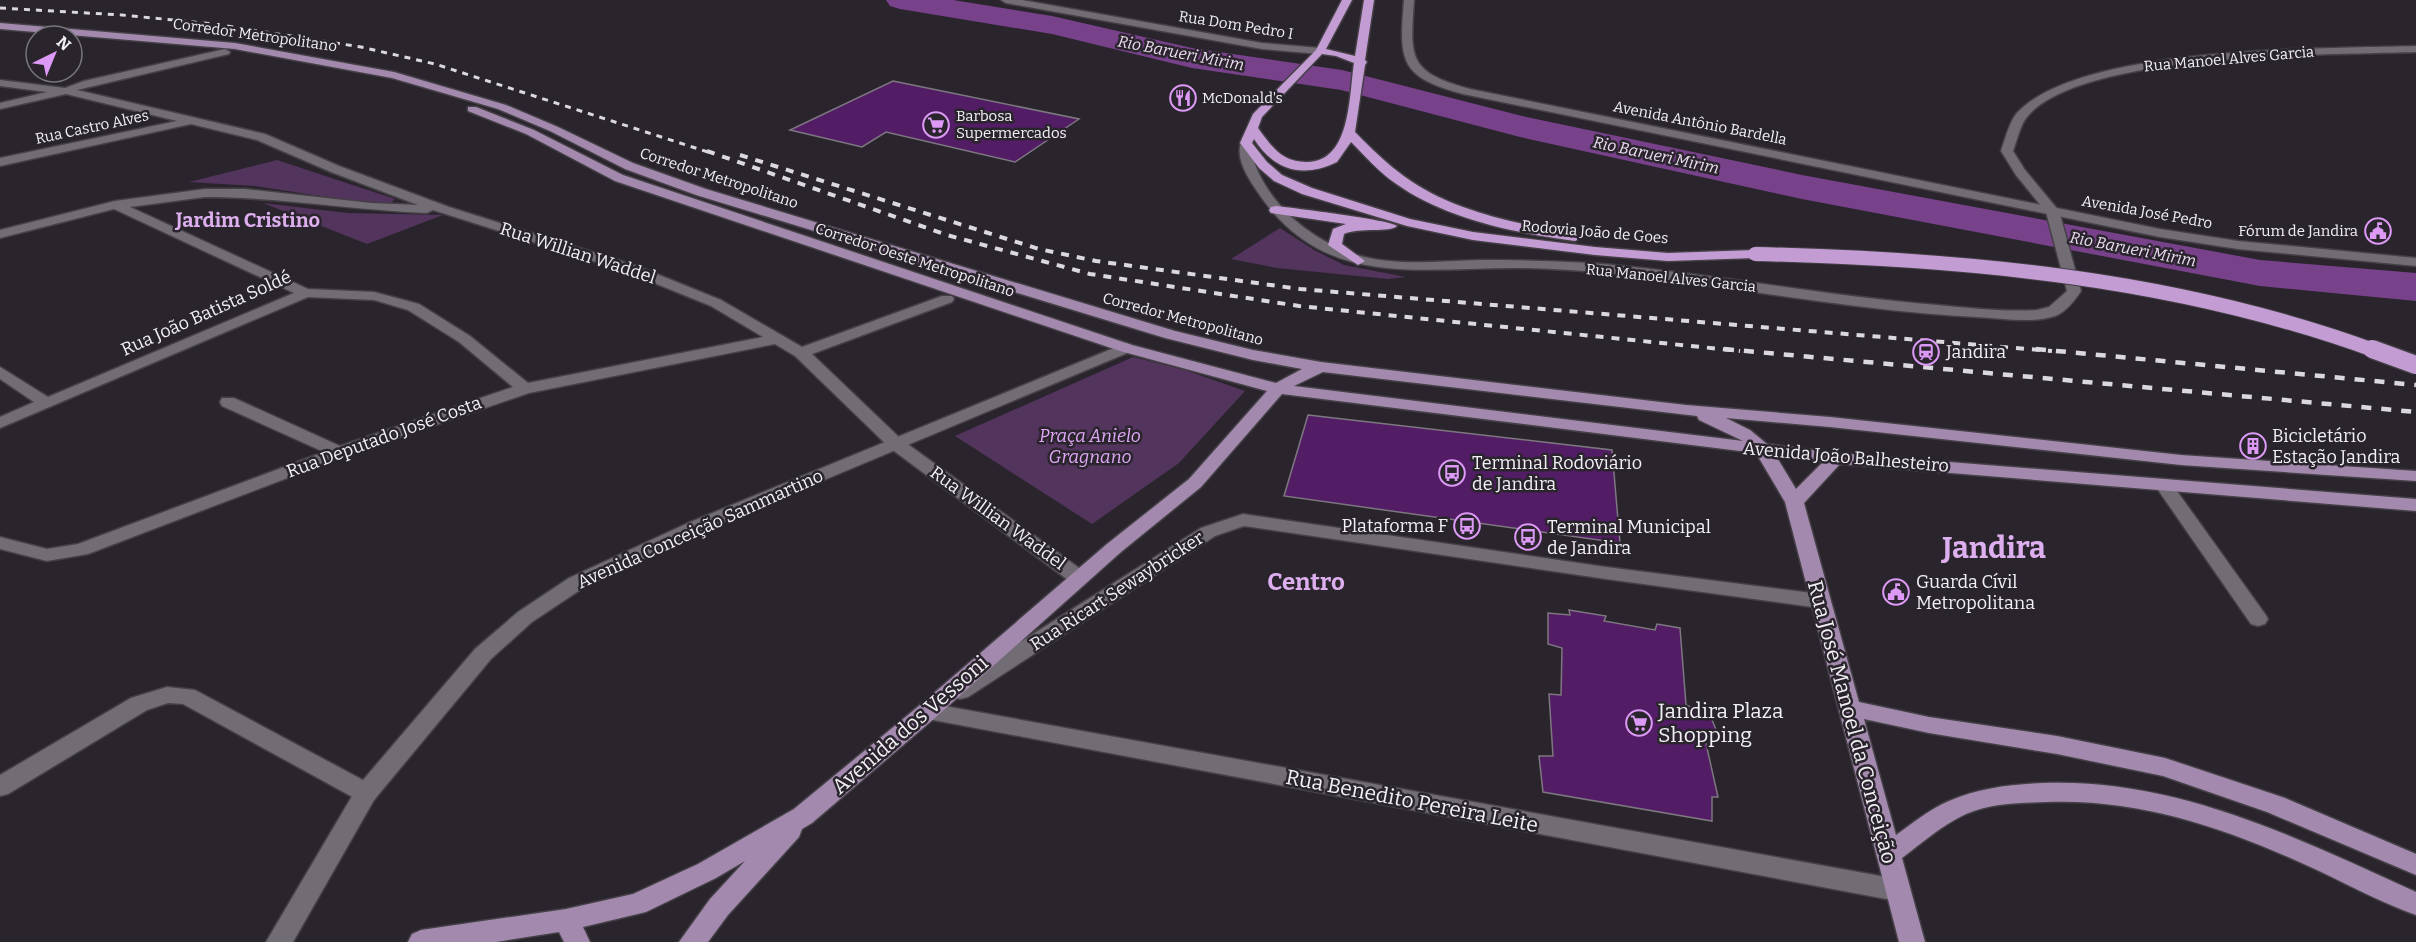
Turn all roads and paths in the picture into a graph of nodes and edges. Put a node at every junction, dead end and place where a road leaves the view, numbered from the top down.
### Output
1 (1006, 0) edge
2 (1347, 0) edge
3 (1369, 0) edge
4 (1409, 0) edge
5 (0, 26) edge
6 (0, 33) edge
7 (24, 35) edge
8 (84, 40) edge
9 (2416, 49) edge
10 (1320, 51) junction
11 (225, 52) junction
12 (333, 62) junction
13 (1360, 65) junction
14 (0, 83) edge
15 (66, 91) junction
16 (0, 106) edge
17 (191, 121) junction
18 (1252, 128) junction
19 (1349, 134) junction
20 (1246, 143) junction
21 (0, 162) edge
22 (115, 205) junction
23 (444, 210) junction
24 (1276, 210) junction
25 (2053, 215) junction
26 (1369, 223) junction
27 (0, 234) edge
28 (1473, 236) junction
29 (1714, 254) junction
30 (1358, 261) junction
31 (2416, 262) edge
32 (306, 293) junction
33 (947, 299) dead end
34 (777, 339) junction
35 (1126, 348) junction
36 (801, 353) junction
37 (2416, 365) edge
38 (1321, 368) junction
39 (0, 372) edge
40 (1278, 388) junction
41 (525, 389) junction
42 (228, 402) dead end
43 (46, 403) junction
44 (1686, 410) junction
45 (0, 423) edge
46 (897, 444) junction
47 (1762, 450) junction
48 (339, 452) junction
49 (1836, 458) junction
50 (2416, 476) edge
51 (2163, 484) junction
52 (1794, 502) junction
53 (2416, 505) edge
54 (0, 543) edge
55 (1079, 578) junction
56 (1820, 601) junction
57 (2258, 619) dead end
58 (1848, 708) junction
59 (928, 711) junction
60 (0, 787) edge
61 (366, 794) junction
62 (803, 816) junction
63 (1888, 855) junction
64 (2416, 866) edge
65 (1897, 890) junction
66 (2416, 904) edge
67 (572, 931) edge
68 (279, 942) edge
69 (421, 942) edge
70 (692, 942) edge
71 (1912, 942) edge

1 - 10 street, Rua Dom Pedro I
2 - 10 highway
3 - 13 highway
4 - 25 street, Avenida Antônio Bardella
5 - 12 main road, Corredor Metropolitano
6 - 7 main road
8 - 11 main road, Corredor Oeste Metropolitano
9 - 25 street, Rua Manoel Alves Garcia
10 - 13 highway
10 - 18 highway
11 - 12 main road
11 - 15 street
11 - 35 main road, Corredor Oeste Metropolitano
12 - 38 main road, Corredor Metropolitano
13 - 19 highway
14 - 15 street, Rua Willian Waddel
15 - 16 street
15 - 17 street, Rua Willian Waddel
17 - 21 street, Rua Castro Alves
17 - 23 street, Rua Willian Waddel
18 - 19 highway
18 - 20 highway
19 - 29 highway, Rodovia João de Goes
20 - 24 street, Rua Manoel Alves Garcia
20 - 28 highway, Rodovia João de Goes
22 - 23 street
22 - 27 street
22 - 32 street, Rua João Batista Soldé
23 - 34 street, Rua Willian Waddel
24 - 26 highway
24 - 30 street, Rua Manoel Alves Garcia
25 - 30 street, Rua Manoel Alves Garcia
25 - 31 street, Avenida José Pedro
26 - 28 highway
26 - 30 highway
28 - 29 highway, Rodovia João de Goes
29 - 37 highway, bridge
32 - 41 street
32 - 43 street, Rua João Batista Soldé
33 - 36 street
34 - 36 street, Rua Willian Waddel
34 - 41 street, Rua Deputado José Costa
35 - 40 main road, Corredor Oeste Metropolitano
35 - 46 street, Avenida Conceição Sammartino
36 - 46 street, Rua Willian Waddel
38 - 40 main road, Avenida dos Vessoni
38 - 44 main road, Avenida João Balhesteiro
39 - 43 street
40 - 47 main road, Avenida João Balhesteiro
40 - 55 main road, Avenida dos Vessoni
41 - 48 street, Rua Deputado José Costa
42 - 48 street
43 - 45 street, Rua João Batista Soldé
44 - 47 main road
44 - 50 main road, Avenida João Balhesteiro
46 - 55 street, Rua Willian Waddel
46 - 61 street, Avenida Conceição Sammartino
47 - 49 main road, Avenida João Balhesteiro
47 - 52 main road, Rua José Manoel da Conceição
48 - 54 street, Rua Deputado José Costa
49 - 51 main road, Avenida João Balhesteiro
49 - 52 main road
51 - 53 main road, Avenida João Balhesteiro
51 - 57 street
52 - 56 main road, Rua José Manoel da Conceição
55 - 59 main road, Avenida dos Vessoni
56 - 58 main road, Rua José Manoel da Conceição
56 - 59 street, Rua Ricart Sewaybricker
58 - 63 main road, Rua José Manoel da Conceição
58 - 64 main road
59 - 62 main road, Avenida dos Vessoni
59 - 65 street, Rua Benedito Pereira Leite
60 - 61 street
61 - 68 street, Avenida Conceição Sammartino
62 - 67 main road, Avenida dos Vessoni
62 - 70 main road
63 - 65 main road, Rua José Manoel da Conceição
63 - 66 main road
65 - 71 main road, Rua José Manoel da Conceição
67 - 69 main road, Avenida dos Vessoni

